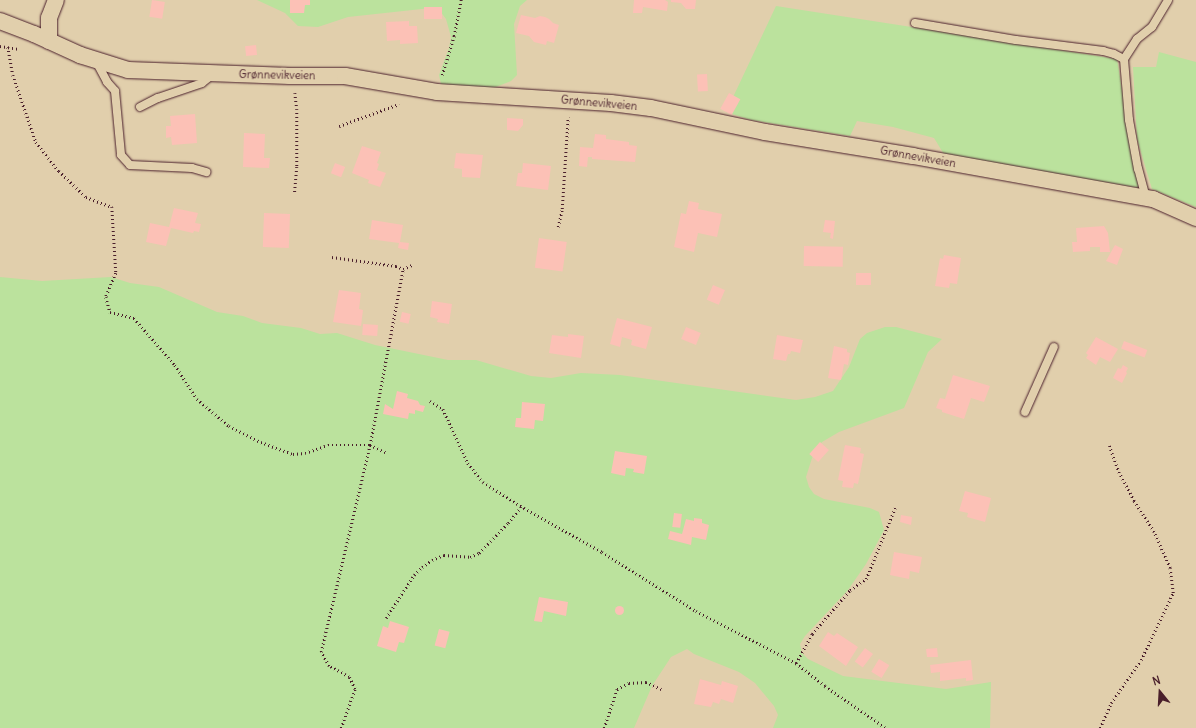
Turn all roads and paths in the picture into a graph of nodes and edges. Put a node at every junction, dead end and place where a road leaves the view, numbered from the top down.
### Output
1 (56, 0) edge
2 (461, 0) edge
3 (1168, 0) edge
4 (0, 21) edge
5 (915, 23) dead end
6 (49, 41) junction
7 (8, 47) dead end
8 (1124, 59) junction
9 (96, 60) junction
10 (214, 74) junction
11 (292, 76) junction
12 (437, 92) junction
13 (569, 100) junction
14 (400, 103) dead end
15 (140, 107) dead end
16 (338, 126) dead end
17 (206, 172) dead end
18 (295, 192) dead end
19 (1146, 198) junction
20 (1196, 218) edge
21 (558, 227) dead end
22 (332, 257) dead end
23 (412, 266) dead end
24 (403, 269) junction
25 (1054, 347) dead end
26 (430, 401) dead end
27 (1025, 412) dead end
28 (370, 445) junction
29 (1109, 446) dead end
30 (387, 452) dead end
31 (521, 507) junction
32 (894, 508) dead end
33 (386, 618) dead end
34 (796, 663) junction
35 (661, 689) dead end
36 (341, 728) edge
37 (604, 728) edge
38 (886, 728) edge
39 (1100, 728) edge

1 - 6 street
2 - 12 path
3 - 8 lane
4 - 6 street, Grønnevikveien
5 - 8 lane
6 - 9 street, Grønnevikveien
7 - 28 path
8 - 19 lane
9 - 10 street, Grønnevikveien
9 - 17 lane
10 - 11 street, Grønnevikveien
10 - 15 lane
11 - 12 street, Grønnevikveien
11 - 18 path
12 - 13 street, Grønnevikveien
13 - 19 street, Grønnevikveien
13 - 21 path
14 - 16 path
19 - 20 street, Grønnevikveien
22 - 24 path
23 - 24 path
24 - 28 path
25 - 27 lane
26 - 31 path
28 - 30 path
28 - 36 path
29 - 39 path
31 - 33 path
31 - 34 path
32 - 34 path
34 - 38 path
35 - 37 path

